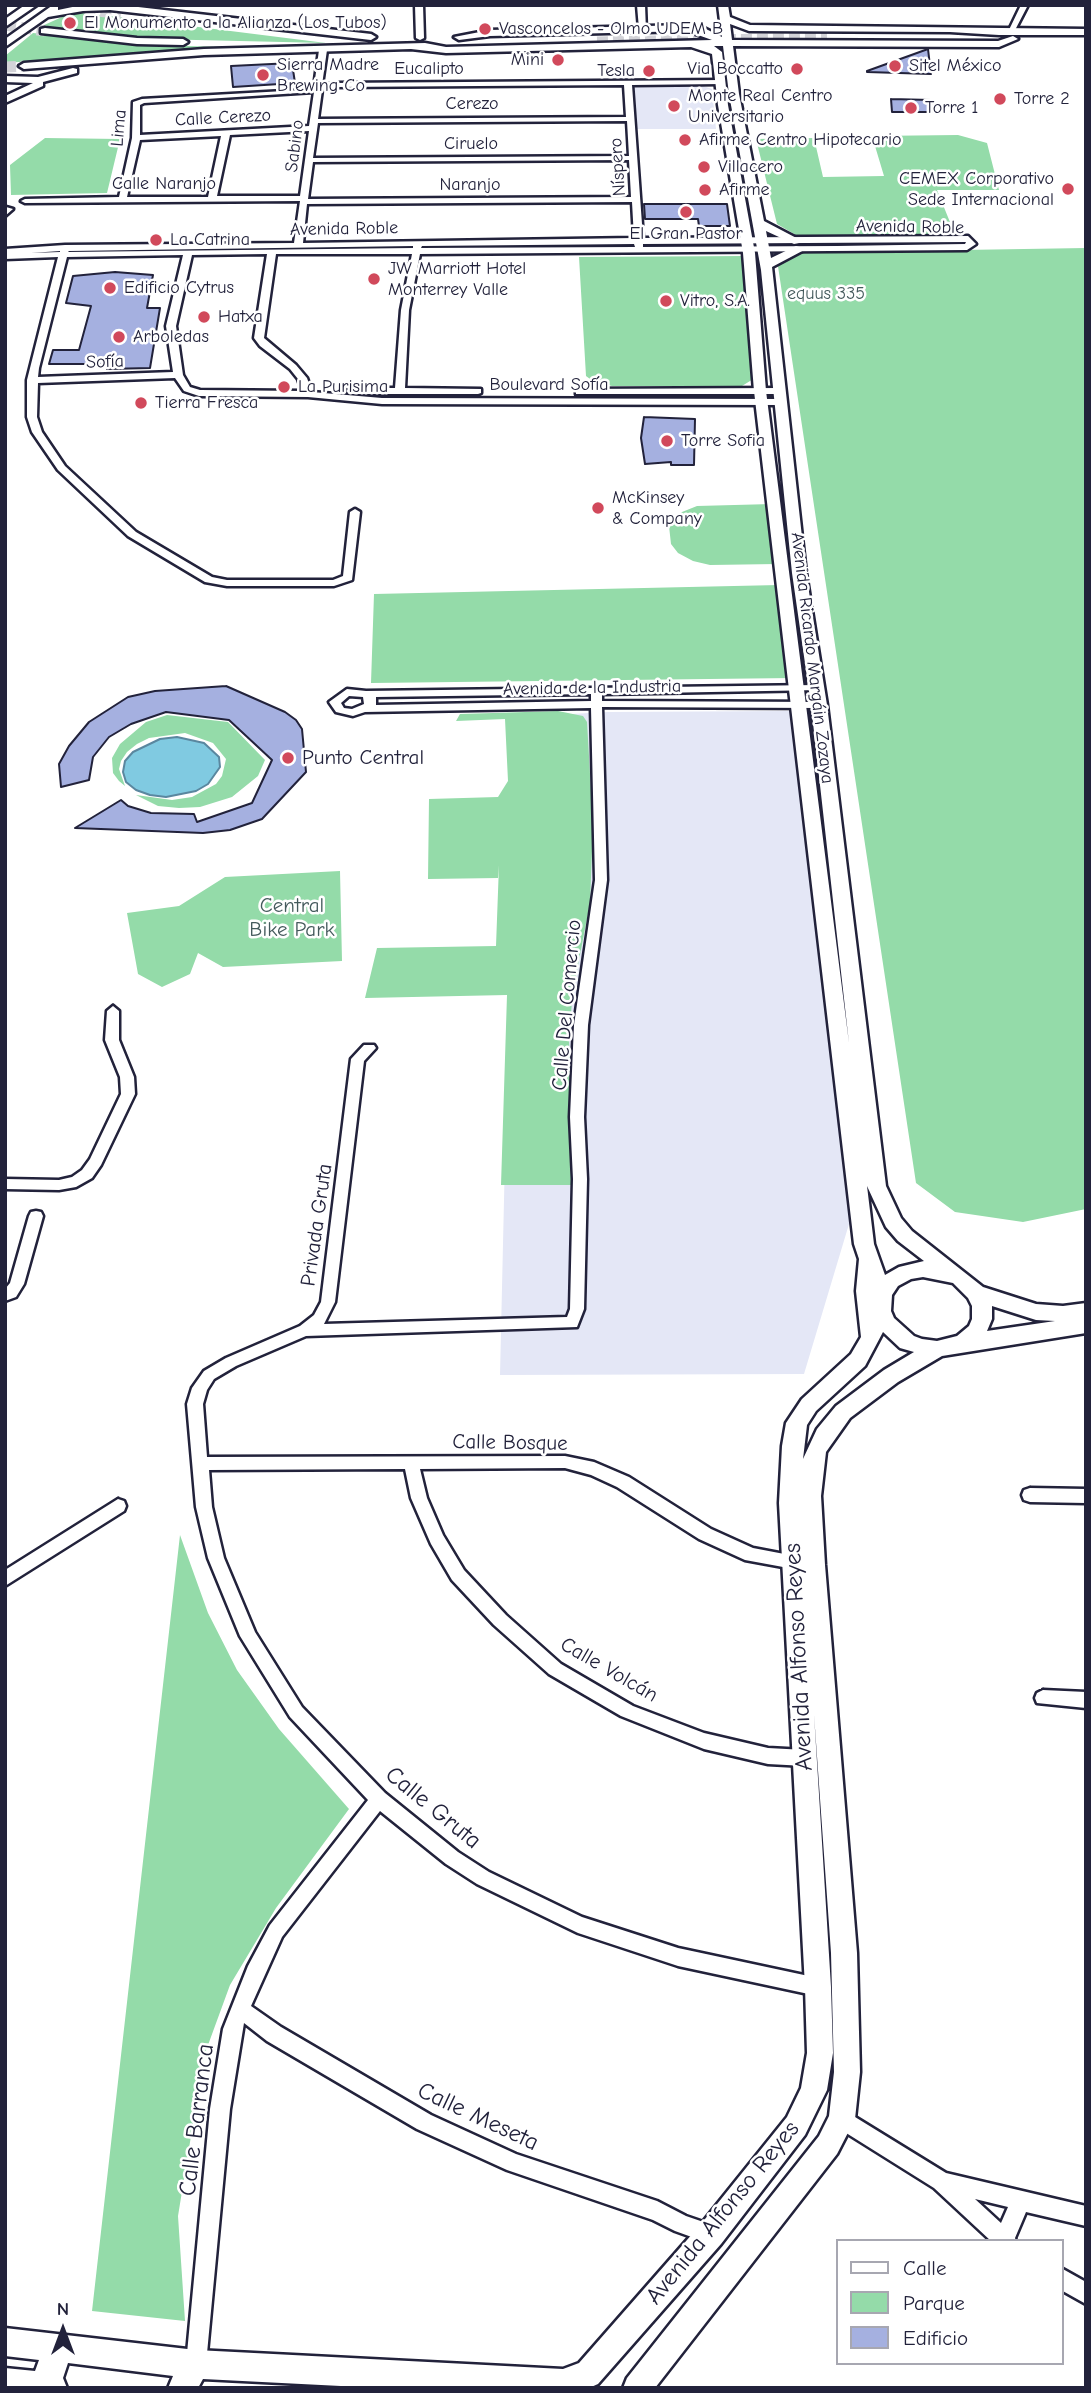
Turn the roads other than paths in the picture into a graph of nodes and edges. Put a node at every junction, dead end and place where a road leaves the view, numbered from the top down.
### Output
1 (32, 5) edge
2 (61, 5) edge
3 (419, 5) edge
4 (641, 5) edge
5 (723, 5) edge
6 (1025, 5) edge
7 (128, 10) edge
8 (44, 15) junction
9 (5, 24) edge
10 (725, 24) junction
11 (749, 28) junction
12 (643, 29) junction
13 (45, 31) tunnel mouth
14 (1086, 33) edge
15 (826, 35) tunnel mouth
16 (1011, 36) junction
17 (459, 37) junction
18 (712, 37) junction
19 (1086, 41) edge
20 (417, 42) junction
21 (726, 43) junction
22 (760, 43) junction
23 (5, 44) edge
24 (691, 44) junction
25 (352, 49) junction
26 (279, 50) junction
27 (323, 50) junction
28 (24, 66) tunnel mouth
29 (82, 69) junction
30 (5, 79) tunnel mouth
31 (721, 82) junction
32 (628, 83) junction
33 (5, 88) edge
34 (318, 89) junction
35 (5, 98) edge
36 (138, 101) joint
37 (631, 119) junction
38 (313, 125) junction
39 (226, 133) junction
40 (136, 138) junction
41 (633, 158) junction
42 (309, 160) junction
43 (212, 199) junction
44 (636, 199) junction
45 (123, 200) junction
46 (304, 200) junction
47 (25, 201) dead end
48 (758, 223) junction
49 (896, 244) junction
50 (639, 245) junction
51 (747, 245) junction
52 (763, 245) junction
53 (799, 245) junction
54 (298, 246) junction
55 (64, 251) junction
56 (272, 251) junction
57 (398, 251) junction
58 (417, 251) junction
59 (188, 252) junction
60 (5, 254) edge
61 (766, 265) junction
62 (180, 379) junction
63 (32, 380) junction
64 (400, 391) junction
65 (314, 394) junction
66 (761, 397) junction
67 (779, 397) junction
68 (355, 512) dead end
69 (366, 694) junction
70 (798, 696) junction
71 (817, 696) junction
72 (596, 697) junction
73 (366, 709) junction
74 (113, 1011) dead end
75 (369, 1048) dead end
76 (5, 1184) edge
77 (36, 1216) dead end
78 (867, 1258) junction
79 (960, 1279) junction
80 (976, 1293) junction
81 (5, 1295) edge
82 (882, 1302) junction
83 (1086, 1311) edge
84 (1086, 1325) edge
85 (305, 1330) junction
86 (870, 1339) junction
87 (963, 1343) junction
88 (937, 1349) junction
89 (411, 1462) junction
90 (201, 1464) junction
91 (1030, 1495) dead end
92 (1086, 1496) edge
93 (118, 1506) dead end
94 (794, 1562) junction
95 (5, 1579) edge
96 (1043, 1698) dead end
97 (1086, 1700) edge
98 (805, 1758) junction
99 (379, 1799) junction
100 (818, 1987) junction
101 (241, 2010) junction
102 (842, 2119) junction
103 (941, 2181) junction
104 (1021, 2200) junction
105 (1086, 2216) edge
106 (711, 2234) junction
107 (1004, 2239) edge
108 (1005, 2239) edge
109 (1063, 2279) edge
110 (1086, 2294) edge
111 (5, 2342) edge
112 (61, 2349) junction
113 (189, 2376) edge
114 (5, 2382) edge
115 (51, 2387) edge
116 (637, 2388) edge

1 - 9 main road
2 - 8 main road
3 - 20 street
4 - 12 street
5 - 10 main road, Avenida Ricardo Margáin Zozaya
6 - 16 street
7 - 8 main road
7 - 20 main road
8 - 23 main road
10 - 11 main road
10 - 18 main road
10 - 21 main road, Avenida Ricardo Margáin Zozaya
11 - 16 main road
11 - 22 main road
12 - 17 main road
12 - 18 main road
13 - 25 main road
14 - 16 main road
15 - 16 main road
16 - 19 main road
16 - 22 main road
17 - 20 main road
17 - 20 main road
18 - 21 main road
18 - 24 main road
20 - 24 main road
20 - 25 main road
21 - 22 main road
21 - 24 main road
21 - 48 main road, Avenida Ricardo Margáin Zozaya
24 - 31 main road, Avenida Ricardo Margáin Zozaya
25 - 27 main road
26 - 27 main road
26 - 28 main road
26 - 29 main road
27 - 34 street, Sabino
29 - 30 main road
29 - 35 main road
31 - 32 street, Eucalipto
31 - 51 main road, Avenida Ricardo Margáin Zozaya
32 - 34 street, Eucalipto
32 - 37 street, Níspero
33 - 35 main road
34 - 36 street, Eucalipto
34 - 38 street, Sabino
36 - 40 street, Lima
37 - 38 street, Cerezo
37 - 41 street, Níspero
38 - 39 street, Calle Cerezo
38 - 42 street, Sabino
39 - 40 street, Calle Cerezo
39 - 43 street
40 - 45 street, Lima
41 - 42 street, Ciruelo
41 - 44 street, Níspero
42 - 46 street, Sabino
43 - 45 street, Calle Naranjo
43 - 46 street, Calle Naranjo
44 - 46 street, Naranjo
44 - 50 street, Níspero
45 - 47 street, Calle Naranjo
46 - 54 street, Sabino
48 - 52 main road, Avenida Ricardo Margáin Zozaya
48 - 53 main road
49 - 49 street, Avenida Roble
49 - 53 street, Avenida Roble
50 - 51 street, Avenida Roble
50 - 58 street, Avenida Roble
51 - 52 street, Avenida Roble
51 - 66 main road, Avenida Ricardo Margáin Zozaya
52 - 53 street, Avenida Roble
52 - 61 main road, Avenida Ricardo Margáin Zozaya
53 - 61 main road
54 - 55 street, Avenida Roble
54 - 57 street, Avenida Roble
55 - 59 street, Avenida Roble
55 - 60 street, Avenida Roble
55 - 63 street
56 - 57 street, Avenida Roble
56 - 59 street, Avenida Roble
56 - 65 street
57 - 58 street, Avenida Roble
58 - 64 street
59 - 62 street
61 - 67 main road, Avenida Ricardo Margáin Zozaya
62 - 63 street, Sofía
62 - 65 street, Boulevard Sofía
63 - 68 street
64 - 65 street, Boulevard Sofía
64 - 66 street, Boulevard Sofía
65 - 66 street, Boulevard Sofía
66 - 67 street, Boulevard Sofía
66 - 70 main road, Avenida Ricardo Margáin Zozaya
67 - 71 street, Avenida Ricardo Margáin Zozaya
69 - 72 street, Avenida de la Industria
69 - 73 street
69 - 73 street, Avenida de la Industria
70 - 71 street, Avenida de la Industria
70 - 71 street, Avenida de la Industria
70 - 72 street, Avenida de la Industria
70 - 72 street, Avenida de la Industria
70 - 78 main road, Avenida Ricardo Margáin Zozaya
71 - 79 street, Avenida Ricardo Margáin Zozaya
72 - 73 street, Avenida de la Industria
72 - 85 street, Calle Del Comercio
74 - 76 street
75 - 85 street, Privada Gruta
77 - 81 street
78 - 82 main road, Avenida Ricardo Margáin Zozaya
78 - 86 main road
79 - 80 main road
79 - 82 main road
80 - 83 main road
80 - 87 main road
82 - 86 main road, Avenida Alfonso Reyes
82 - 88 main road
84 - 87 main road
85 - 90 street, Privada Gruta
86 - 94 main road, Avenida Alfonso Reyes
87 - 88 main road
88 - 102 main road, Avenida Alfonso Reyes
89 - 90 street, Calle Bosque
89 - 94 street, Calle Bosque
89 - 98 street, Calle Volcán
90 - 99 street, Calle Gruta
91 - 92 street
93 - 95 street
94 - 98 main road, Avenida Alfonso Reyes
96 - 97 street
98 - 100 main road, Avenida Alfonso Reyes
99 - 100 street, Calle Gruta
99 - 101 street, Calle Barranca
100 - 106 main road, Avenida Alfonso Reyes
101 - 106 street, Calle Meseta
101 - 113 street, Calle Barranca
102 - 103 street
102 - 116 main road, Avenida Alfonso Reyes
103 - 104 street
103 - 107 street
104 - 105 street
104 - 108 street
106 - 113 main road, Avenida Alfonso Reyes
109 - 110 street
111 - 112 main road, Avenida Alfonso Reyes
112 - 113 main road, Avenida Alfonso Reyes
112 - 115 main road
114 - 115 main road

